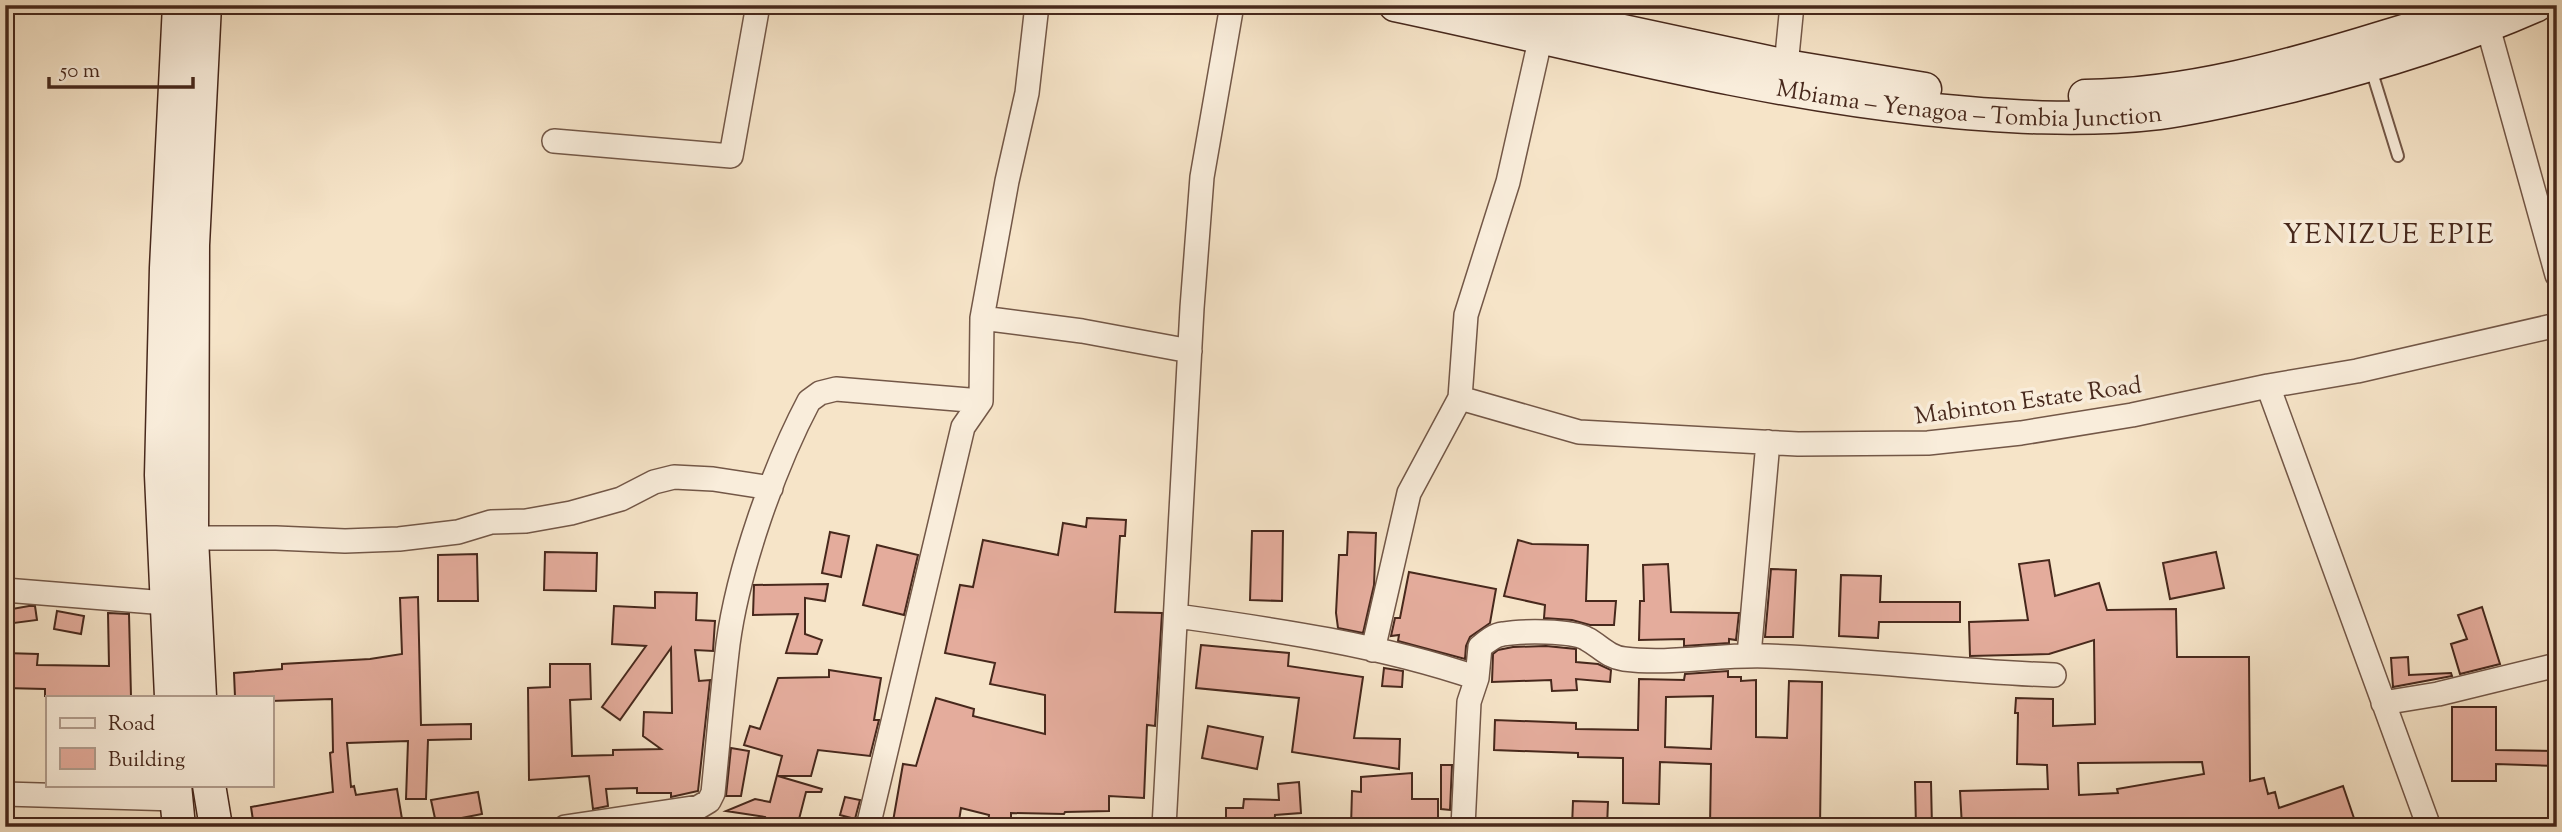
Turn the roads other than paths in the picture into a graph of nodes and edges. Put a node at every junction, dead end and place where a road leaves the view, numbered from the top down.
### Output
1 (179, 5) edge
2 (205, 5) edge
3 (758, 5) edge
4 (1037, 5) edge
5 (1232, 5) edge
6 (1395, 5) edge
7 (1502, 5) edge
8 (1791, 5) edge
9 (2537, 5) edge
10 (2480, 12) edge
11 (1541, 36) junction
12 (1786, 66) junction
13 (2370, 66) junction
14 (554, 141) dead end
15 (2398, 156) dead end
16 (2557, 275) edge
17 (982, 318) junction
18 (2557, 325) edge
19 (1190, 351) junction
20 (2268, 386) junction
21 (1460, 398) junction
22 (981, 401) junction
23 (1768, 442) junction
24 (771, 488) junction
25 (192, 538) junction
26 (5, 590) edge
27 (166, 604) junction
28 (1177, 615) junction
29 (1373, 650) junction
30 (1749, 656) junction
31 (2557, 666) edge
32 (2054, 675) dead end
33 (1477, 678) junction
34 (171, 696) edge
35 (200, 696) edge
36 (2384, 703) junction
37 (209, 786) edge
38 (5, 794) edge
39 (177, 803) edge
40 (216, 827) edge
41 (565, 827) edge
42 (868, 827) edge
43 (1164, 827) edge
44 (1462, 827) edge
45 (2429, 827) edge

1 - 27 main road
2 - 25 main road
3 - 14 street
4 - 17 street
5 - 19 street
6 - 11 main road, Mbiama – Yenagoa – Tombia Junction
7 - 12 main road, Mbiama – Yenagoa – Tombia Junction
8 - 12 street
9 - 10 main road, Mbiama – Yenagoa – Tombia Junction
10 - 12 main road, Mbiama – Yenagoa – Tombia Junction
10 - 13 main road, Mbiama – Yenagoa – Tombia Junction
10 - 16 street
11 - 13 main road, Mbiama – Yenagoa – Tombia Junction
11 - 21 street
13 - 15 lane
17 - 19 street
17 - 22 street
18 - 20 street, Mabinton Estate Road
19 - 28 street
20 - 23 street, Mabinton Estate Road
20 - 36 street
21 - 23 street, Mabinton Estate Road
21 - 29 street
22 - 24 street
22 - 42 street
23 - 30 street
24 - 25 street
24 - 41 street
25 - 35 main road
26 - 27 street
27 - 34 main road
28 - 29 street
28 - 43 street
29 - 33 street
30 - 32 street
30 - 33 street
31 - 36 street
33 - 44 street
36 - 45 street
37 - 40 main road
38 - 39 street

